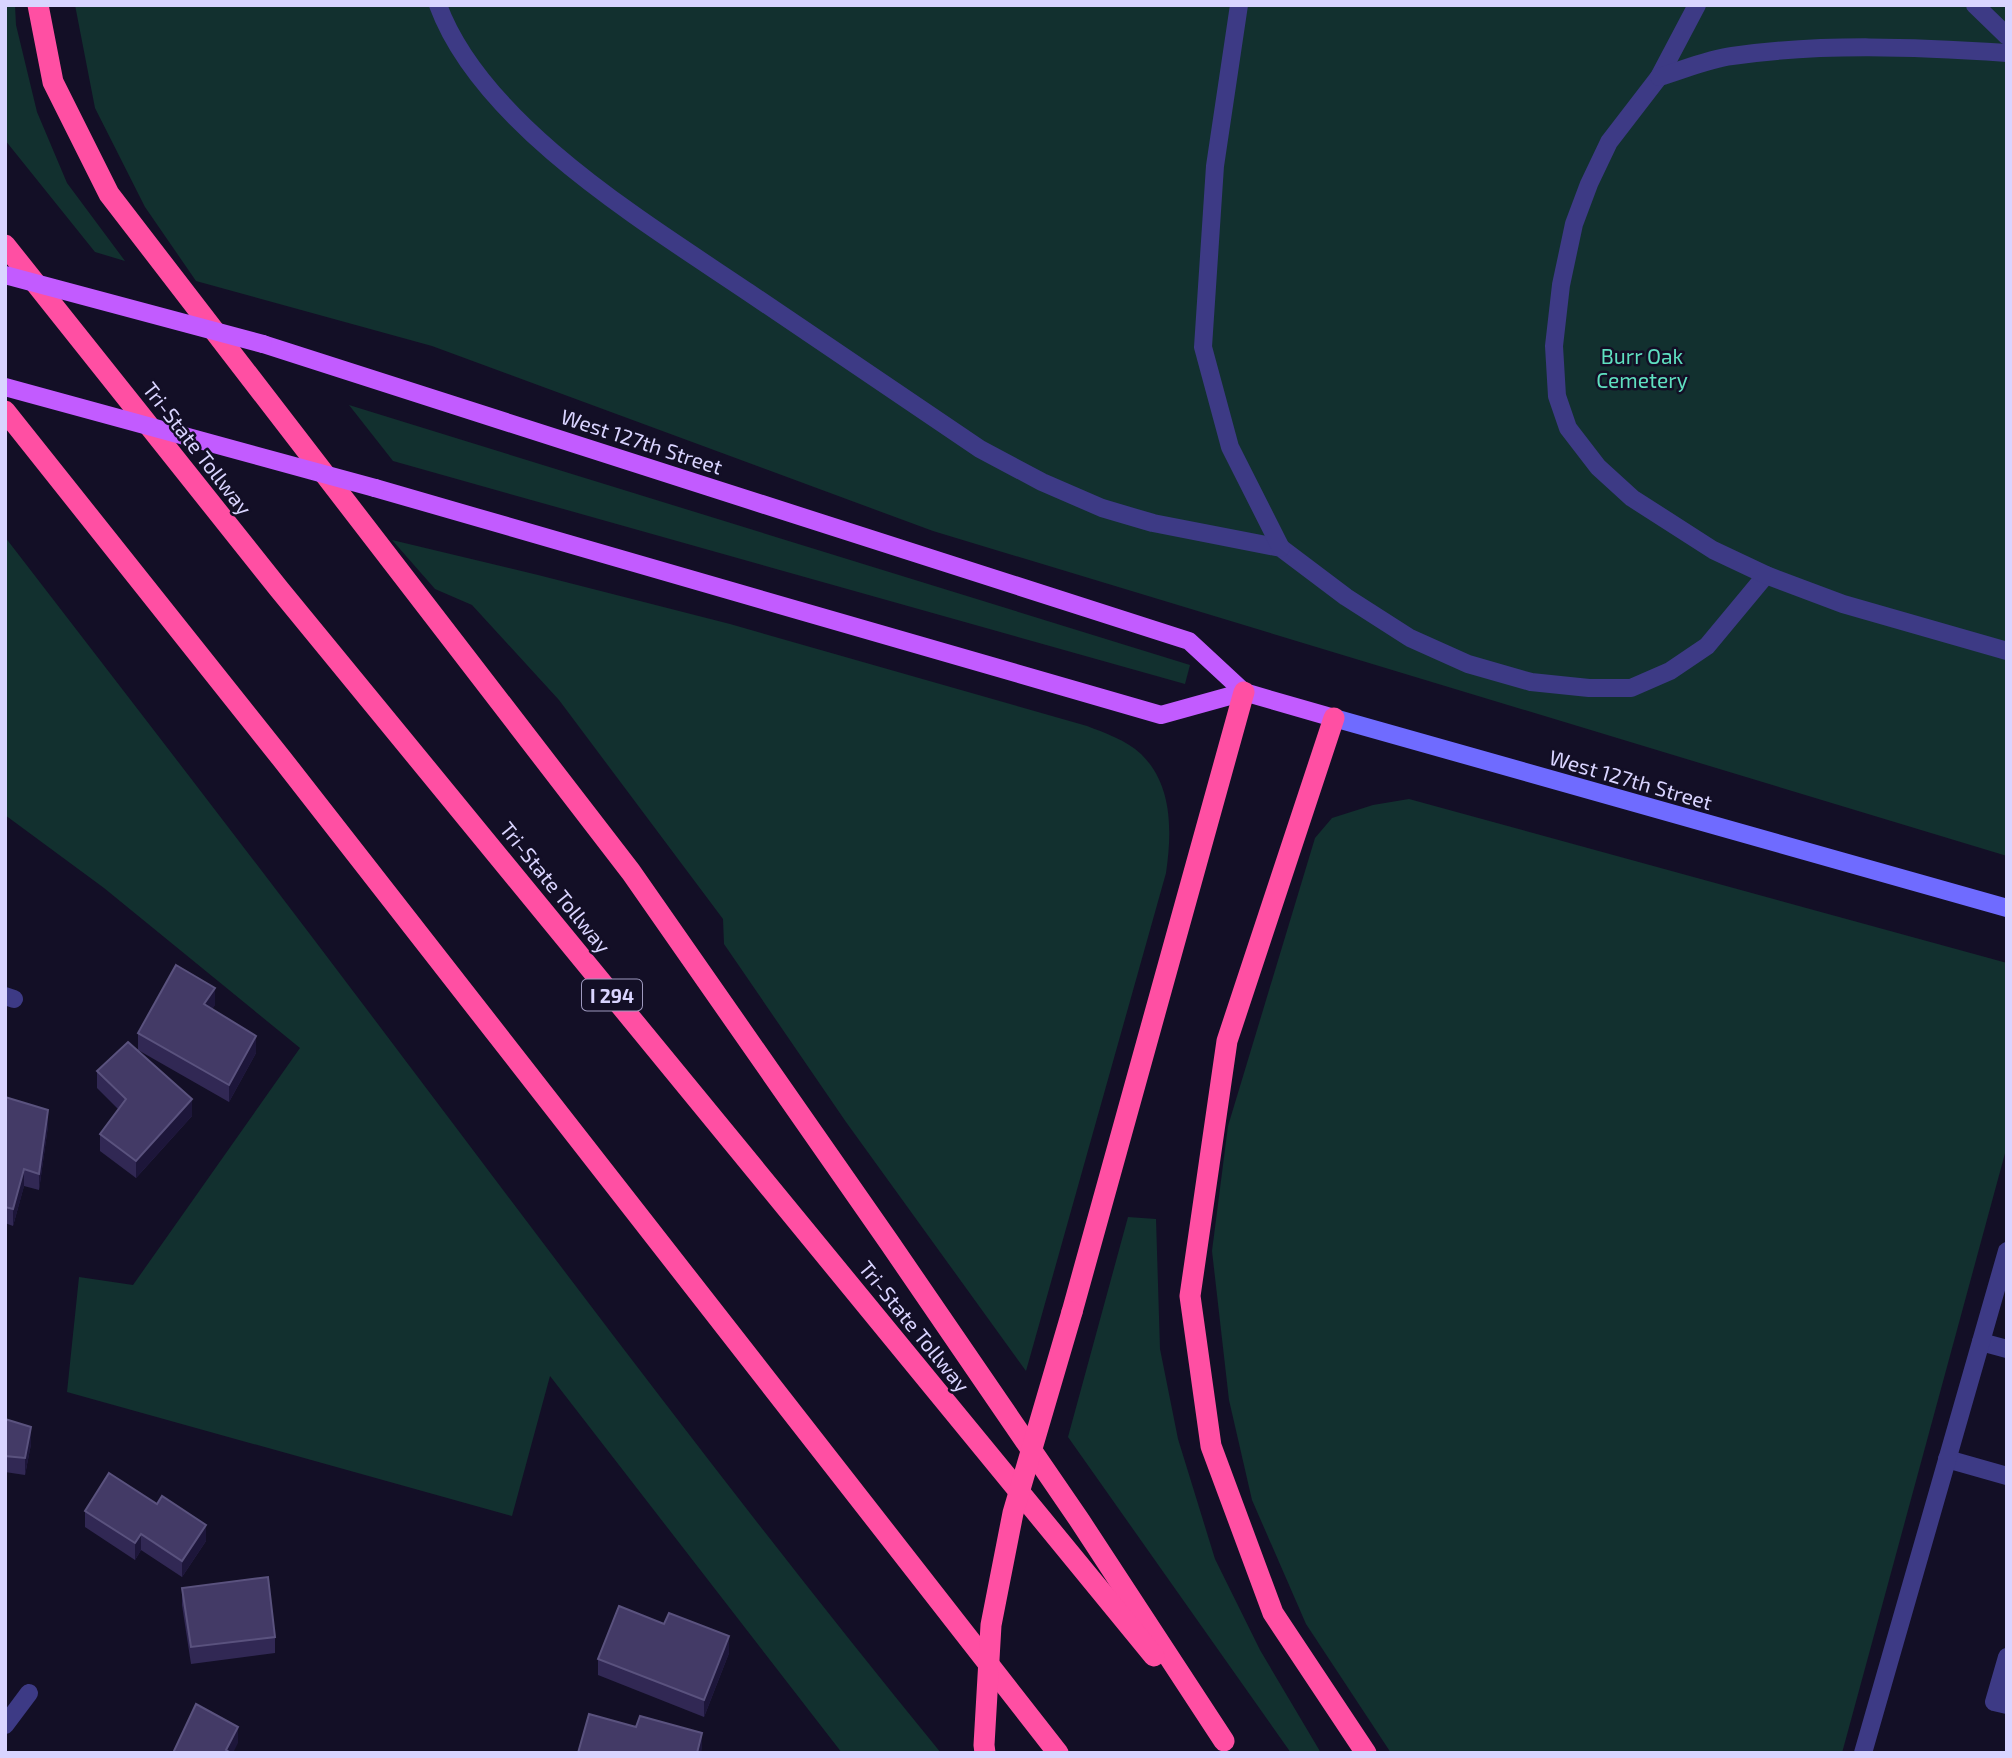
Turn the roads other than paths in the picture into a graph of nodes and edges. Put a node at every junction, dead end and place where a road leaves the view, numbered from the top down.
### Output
1 (38, 5) edge
2 (438, 5) edge
3 (1239, 5) edge
4 (1697, 5) edge
5 (1975, 5) edge
6 (2007, 36) edge
7 (2007, 53) edge
8 (1660, 77) junction
9 (5, 244) edge
10 (5, 275) edge
11 (5, 387) edge
12 (5, 411) edge
13 (1281, 548) junction
14 (1766, 575) junction
15 (2007, 651) edge
16 (1244, 692) junction
17 (1334, 718) junction
18 (2007, 908) edge
19 (2007, 1251) edge
20 (1981, 1342) junction
21 (2007, 1349) edge
22 (1947, 1459) junction
23 (2007, 1476) edge
24 (2007, 1657) edge
25 (29, 1693) dead end
26 (2007, 1705) edge
27 (5, 1725) edge
28 (1228, 1747) edge
29 (985, 1753) edge
30 (1058, 1753) edge
31 (1366, 1753) edge
32 (1863, 1753) edge

1 - 28 highway
2 - 13 street
3 - 13 street
4 - 8 street
5 - 6 street
7 - 8 street
8 - 14 street
9 - 28 highway, Tri-State Tollway / I 294
10 - 16 main road, West 127th Street, bridge
11 - 16 main road, bridge
12 - 30 highway
13 - 14 street
14 - 15 street
16 - 17 main road, West 127th Street
16 - 29 highway, bridge
17 - 18 main road, West 127th Street
17 - 31 highway
19 - 20 street
20 - 21 street
20 - 22 street
22 - 23 street
22 - 32 street
24 - 26 street
25 - 27 street

